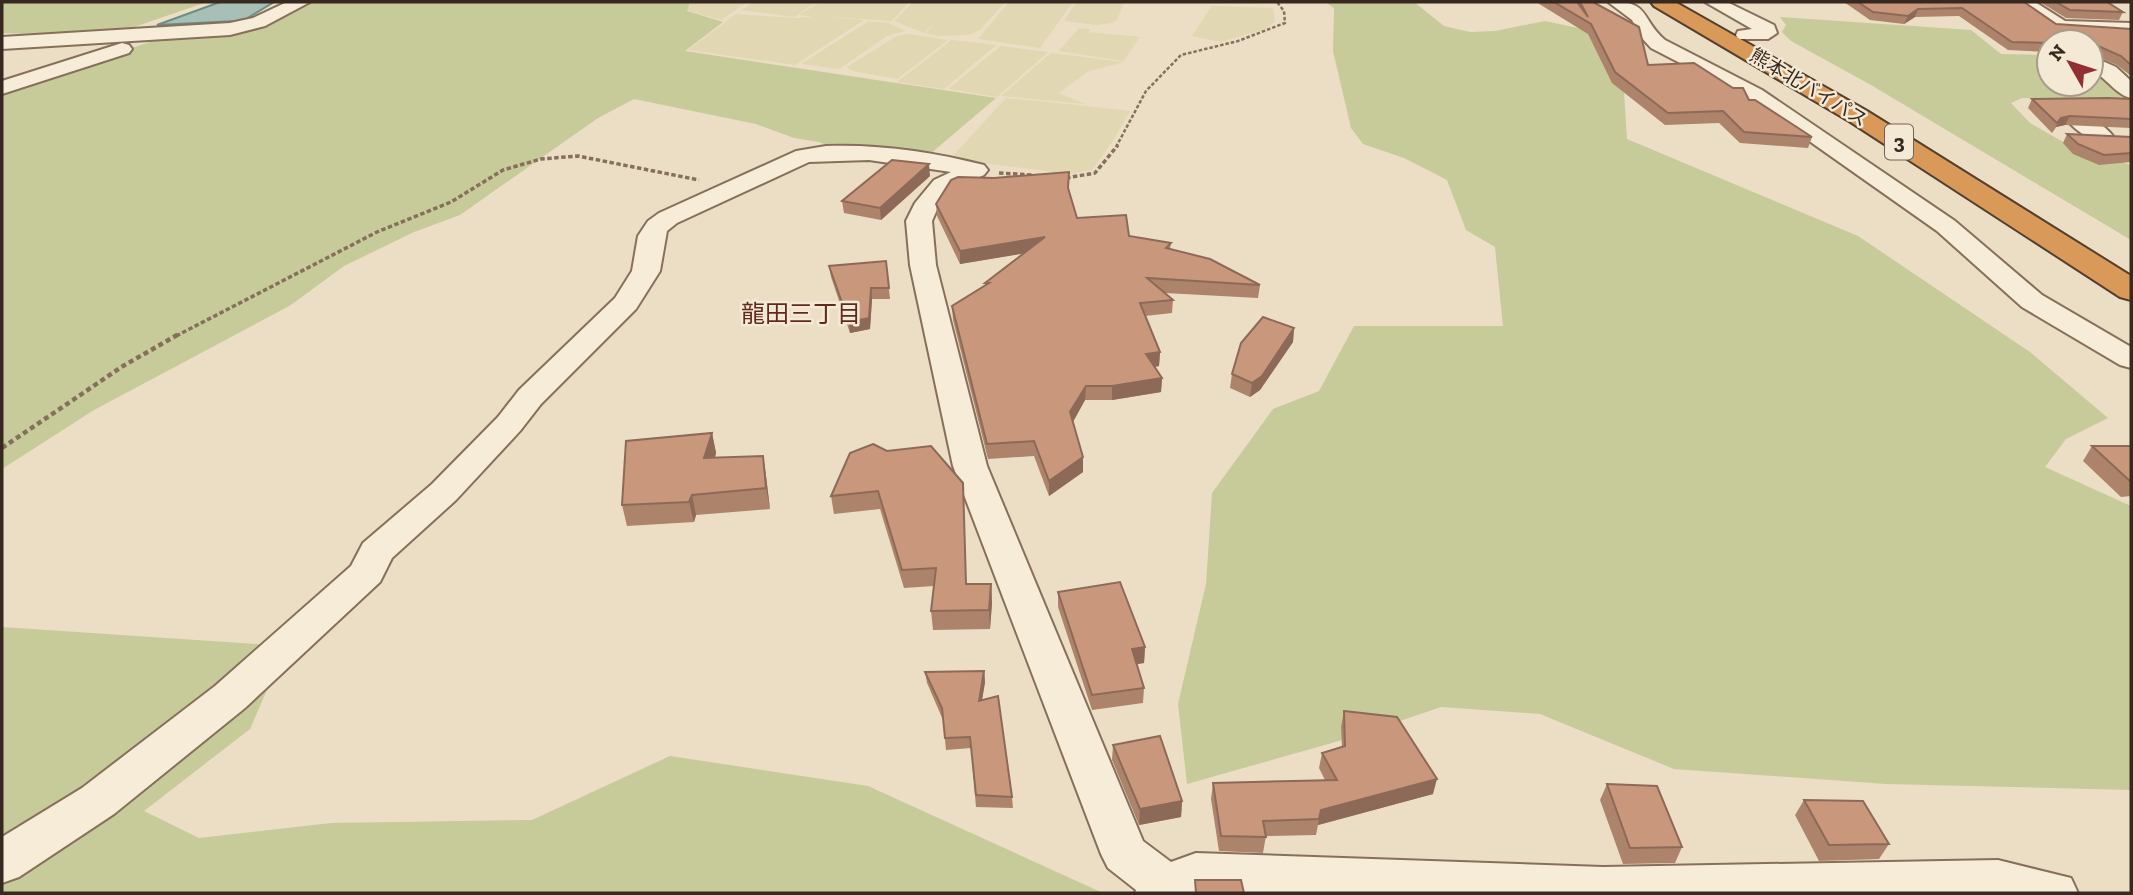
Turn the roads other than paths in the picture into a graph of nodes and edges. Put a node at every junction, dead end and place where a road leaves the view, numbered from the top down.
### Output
1 (301, 2) edge
2 (1617, 2) edge
3 (1661, 2) edge
4 (1682, 2) edge
5 (1714, 2) edge
6 (2022, 2) edge
7 (2111, 8) edge
8 (2131, 20) edge
9 (2131, 29) edge
10 (164, 34) junction
11 (1745, 35) junction
12 (2, 43) edge
13 (2105, 69) edge
14 (2, 88) edge
15 (2131, 92) edge
16 (2071, 127) edge
17 (2111, 136) edge
18 (2131, 266) edge
19 (2131, 290) edge
20 (2131, 359) edge
21 (2, 862) edge
22 (1162, 889) edge
23 (2054, 893) edge

1 - 10 street
2 - 20 street
3 - 19 highway, 熊本北バイパス / 3
4 - 11 highway, 熊本北バイパス / 3
5 - 11 street
6 - 9 street
7 - 8 street
10 - 12 street
10 - 14 street
11 - 18 highway, 熊本北バイパス / 3
13 - 15 street
16 - 17 street
21 - 22 street
22 - 23 street

